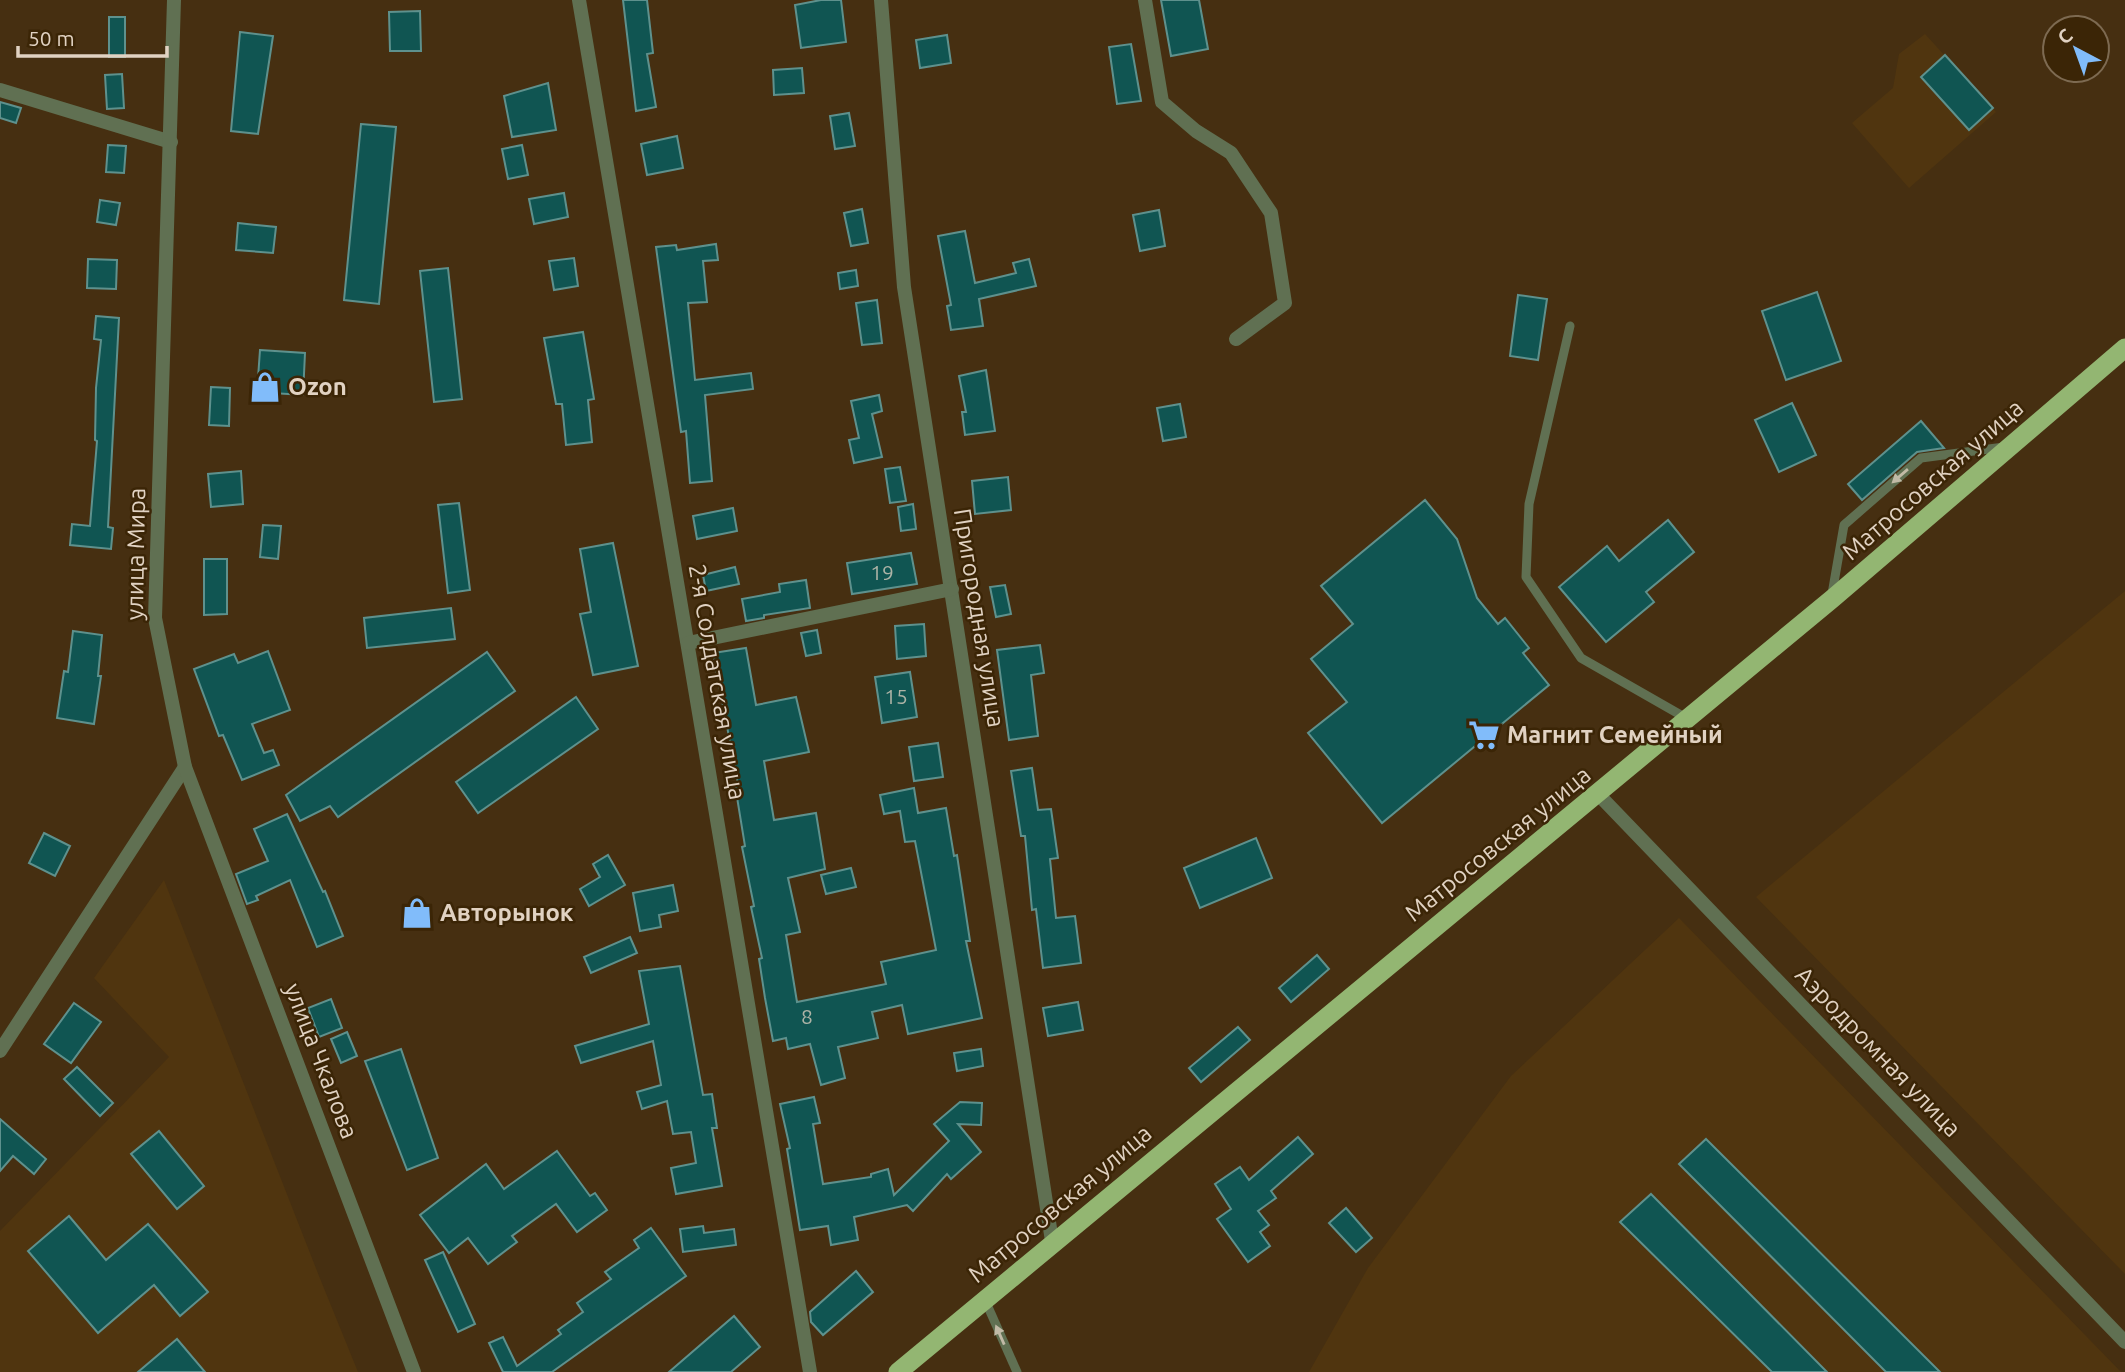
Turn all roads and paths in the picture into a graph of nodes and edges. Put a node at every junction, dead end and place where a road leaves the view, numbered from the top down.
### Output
1 (174, 0) edge
2 (579, 0) edge
3 (881, 0) edge
4 (1145, 0) edge
5 (0, 90) edge
6 (171, 142) junction
7 (1570, 326) dead end
8 (1236, 339) dead end
9 (2125, 348) edge
10 (2009, 447) junction
11 (951, 589) junction
12 (1832, 599) junction
13 (688, 643) junction
14 (1686, 718) junction
15 (185, 767) junction
16 (1598, 794) junction
17 (0, 1051) edge
18 (1052, 1241) junction
19 (984, 1299) junction
20 (2125, 1342) edge
21 (414, 1372) edge
22 (810, 1372) edge
23 (898, 1372) edge
24 (1017, 1372) edge

1 - 6 street, улица Мира
2 - 13 street, 2-я Солдатская улица
3 - 11 street, Пригородная улица
4 - 8 street
5 - 6 street
6 - 15 street, улица Мира
7 - 14 lane
9 - 10 highway, Матросовская улица
10 - 12 highway, Матросовская улица
10 -> 12 lane
11 - 13 street
11 - 18 street, Пригородная улица
12 - 14 highway, Матросовская улица
13 - 22 street, 2-я Солдатская улица
14 - 16 highway, Матросовская улица
15 - 17 street
15 - 21 street, улица Чкалова
16 - 18 highway, Матросовская улица
16 - 20 street, Аэродромная улица
18 - 19 highway, Матросовская улица
19 - 23 highway, Матросовская улица
24 -> 19 lane

